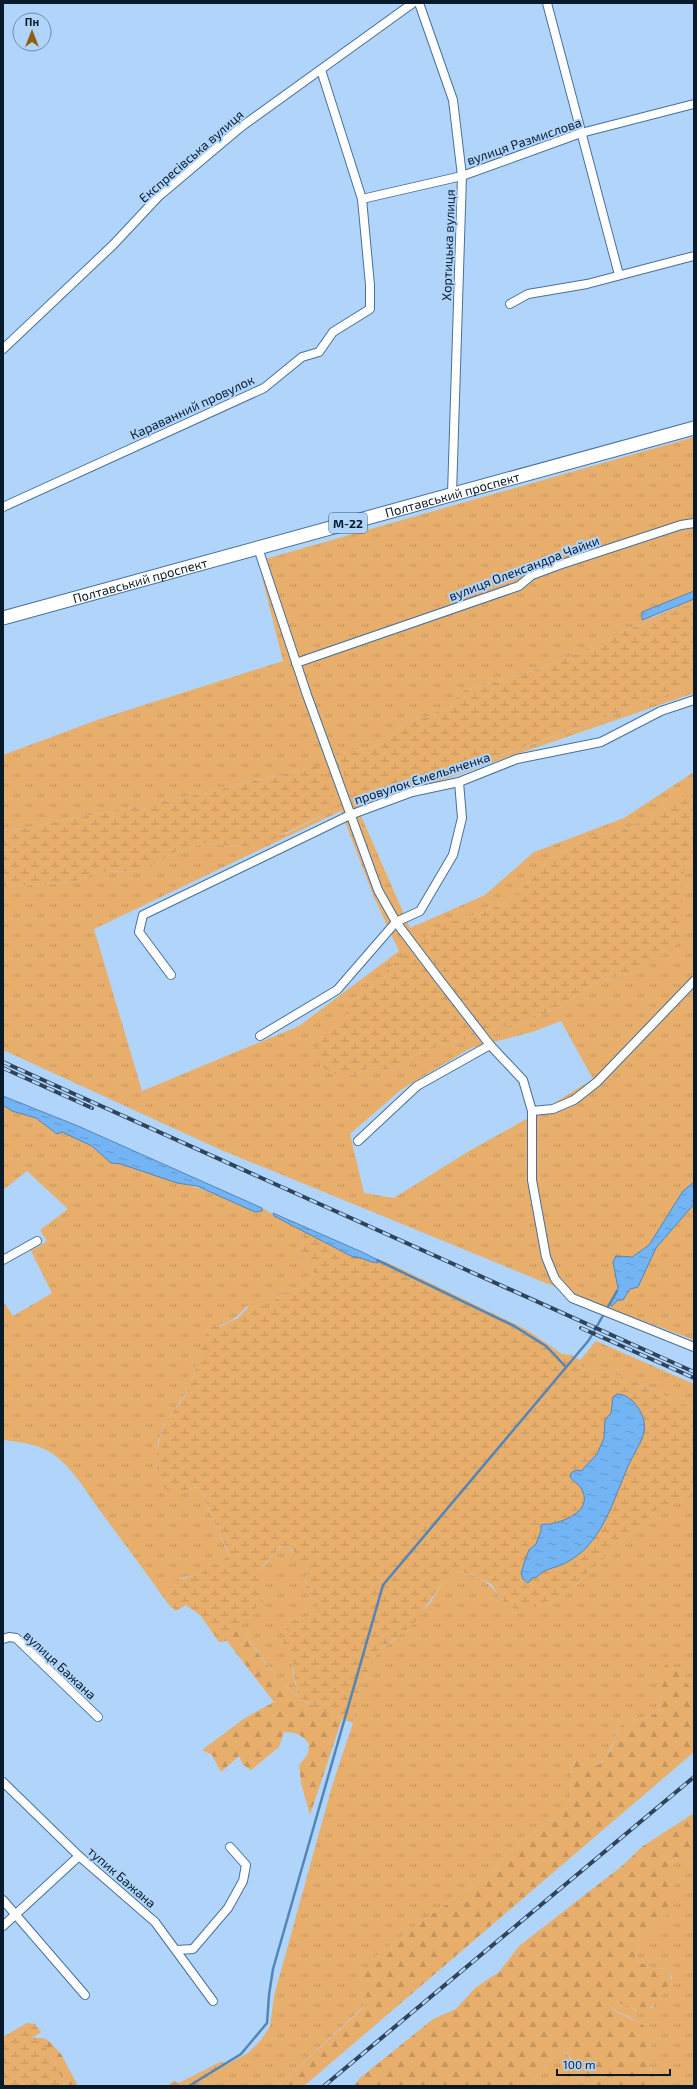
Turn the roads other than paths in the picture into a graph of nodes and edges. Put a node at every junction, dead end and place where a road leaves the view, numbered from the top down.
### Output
1 (413, 3) edge
2 (419, 3) edge
3 (547, 3) edge
4 (322, 70) junction
5 (694, 104) edge
6 (581, 133) junction
7 (462, 176) junction
8 (362, 199) junction
9 (694, 256) edge
10 (619, 275) junction
11 (510, 304) dead end
12 (3, 349) edge
13 (694, 428) edge
14 (452, 494) junction
15 (3, 507) edge
16 (694, 523) edge
17 (258, 548) junction
18 (3, 618) edge
19 (296, 663) junction
20 (694, 700) edge
21 (459, 782) junction
22 (350, 814) junction
23 (396, 922) junction
24 (171, 975) dead end
25 (694, 982) edge
26 (260, 1036) dead end
27 (490, 1045) junction
28 (532, 1111) junction
29 (358, 1141) dead end
30 (37, 1241) dead end
31 (3, 1260) edge
32 (694, 1347) edge
33 (3, 1639) edge
34 (98, 1717) dead end
35 (3, 1782) edge
36 (230, 1847) dead end
37 (79, 1856) junction
38 (3, 1900) edge
39 (16, 1914) junction
40 (3, 1926) edge
41 (177, 1950) junction
42 (85, 1995) dead end
43 (213, 2001) dead end

1 - 4 street, Експресівська вулиця
2 - 7 street, Хортицька вулиця
3 - 6 street
4 - 8 street, Караванний провулок
4 - 12 street, Експресівська вулиця
5 - 6 street, вулиця Размислова
6 - 7 street, вулиця Размислова
6 - 10 street
7 - 8 street, вулиця Размислова
7 - 14 street, Хортицька вулиця
8 - 15 street, Караванний провулок
9 - 10 street
10 - 11 street
13 - 14 highway, Полтавський проспект / М-22
14 - 17 highway, Полтавський проспект / М-22
16 - 19 street, вулиця Олександра Чайки
17 - 18 highway, Полтавський проспект / М-22
17 - 19 street
19 - 22 street
20 - 21 street, провулок Ємельяненка
21 - 22 street, провулок Ємельяненка
21 - 23 street
22 - 23 street
22 - 24 street, провулок Ємельяненка
23 - 26 street
23 - 27 street
25 - 28 street
27 - 28 street
27 - 29 street
28 - 32 street
30 - 31 street
33 - 34 street, вулиця Бажана
35 - 37 street, тупик Бажана
36 - 41 street
37 - 39 street
37 - 41 street, тупик Бажана
38 - 39 street
39 - 40 street
39 - 42 street
41 - 43 street, тупик Бажана

